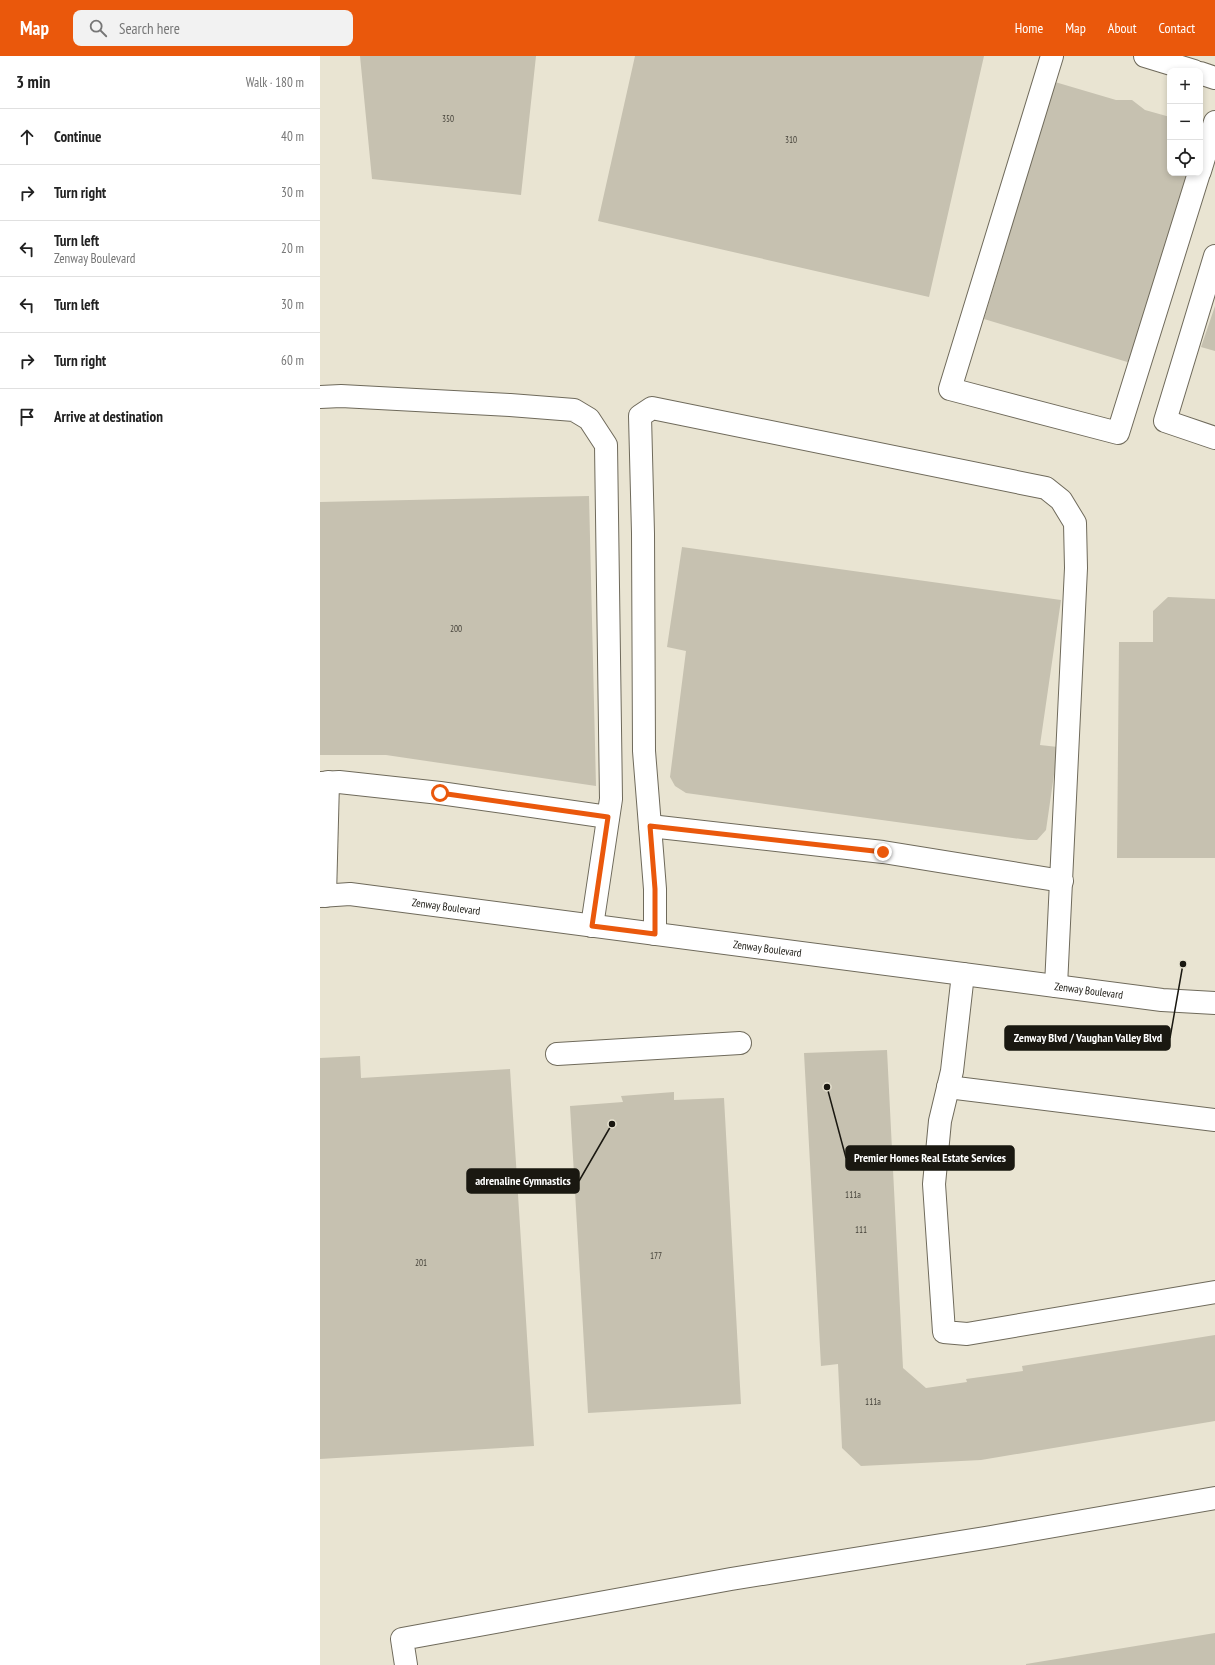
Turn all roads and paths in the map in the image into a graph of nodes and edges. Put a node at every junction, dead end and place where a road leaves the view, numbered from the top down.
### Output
1 (1052, 56) edge
2 (1145, 56) edge
3 (1184, 68) edge
4 (1203, 74) edge
5 (1215, 78) edge
6 (1215, 122) edge
7 (1203, 162) edge
8 (1199, 176) edge
9 (1215, 256) edge
10 (320, 397) edge
11 (1215, 438) edge
12 (324, 783) edge
13 (608, 817) junction
14 (650, 826) junction
15 (1062, 881) junction
16 (322, 896) edge
17 (592, 926) junction
18 (655, 934) junction
19 (963, 974) junction
20 (1056, 986) junction
21 (1215, 1003) edge
22 (740, 1043) dead end
23 (557, 1054) dead end
24 (948, 1088) junction
25 (1215, 1120) edge
26 (1215, 1292) edge
27 (1215, 1498) edge
28 (406, 1665) edge

1 - 8 street
2 - 3 street
4 - 5 street
6 - 7 street
9 - 11 street
10 - 13 street
12 - 13 street
12 - 16 street
13 - 17 street
14 - 15 street
14 - 15 street
14 - 18 street
15 - 20 street
16 - 17 street, Zenway Boulevard
17 - 18 street, Zenway Boulevard
18 - 19 street, Zenway Boulevard
19 - 20 street, Zenway Boulevard
19 - 24 street
20 - 21 street, Zenway Boulevard
22 - 23 street
24 - 25 street
24 - 26 street
27 - 28 street

